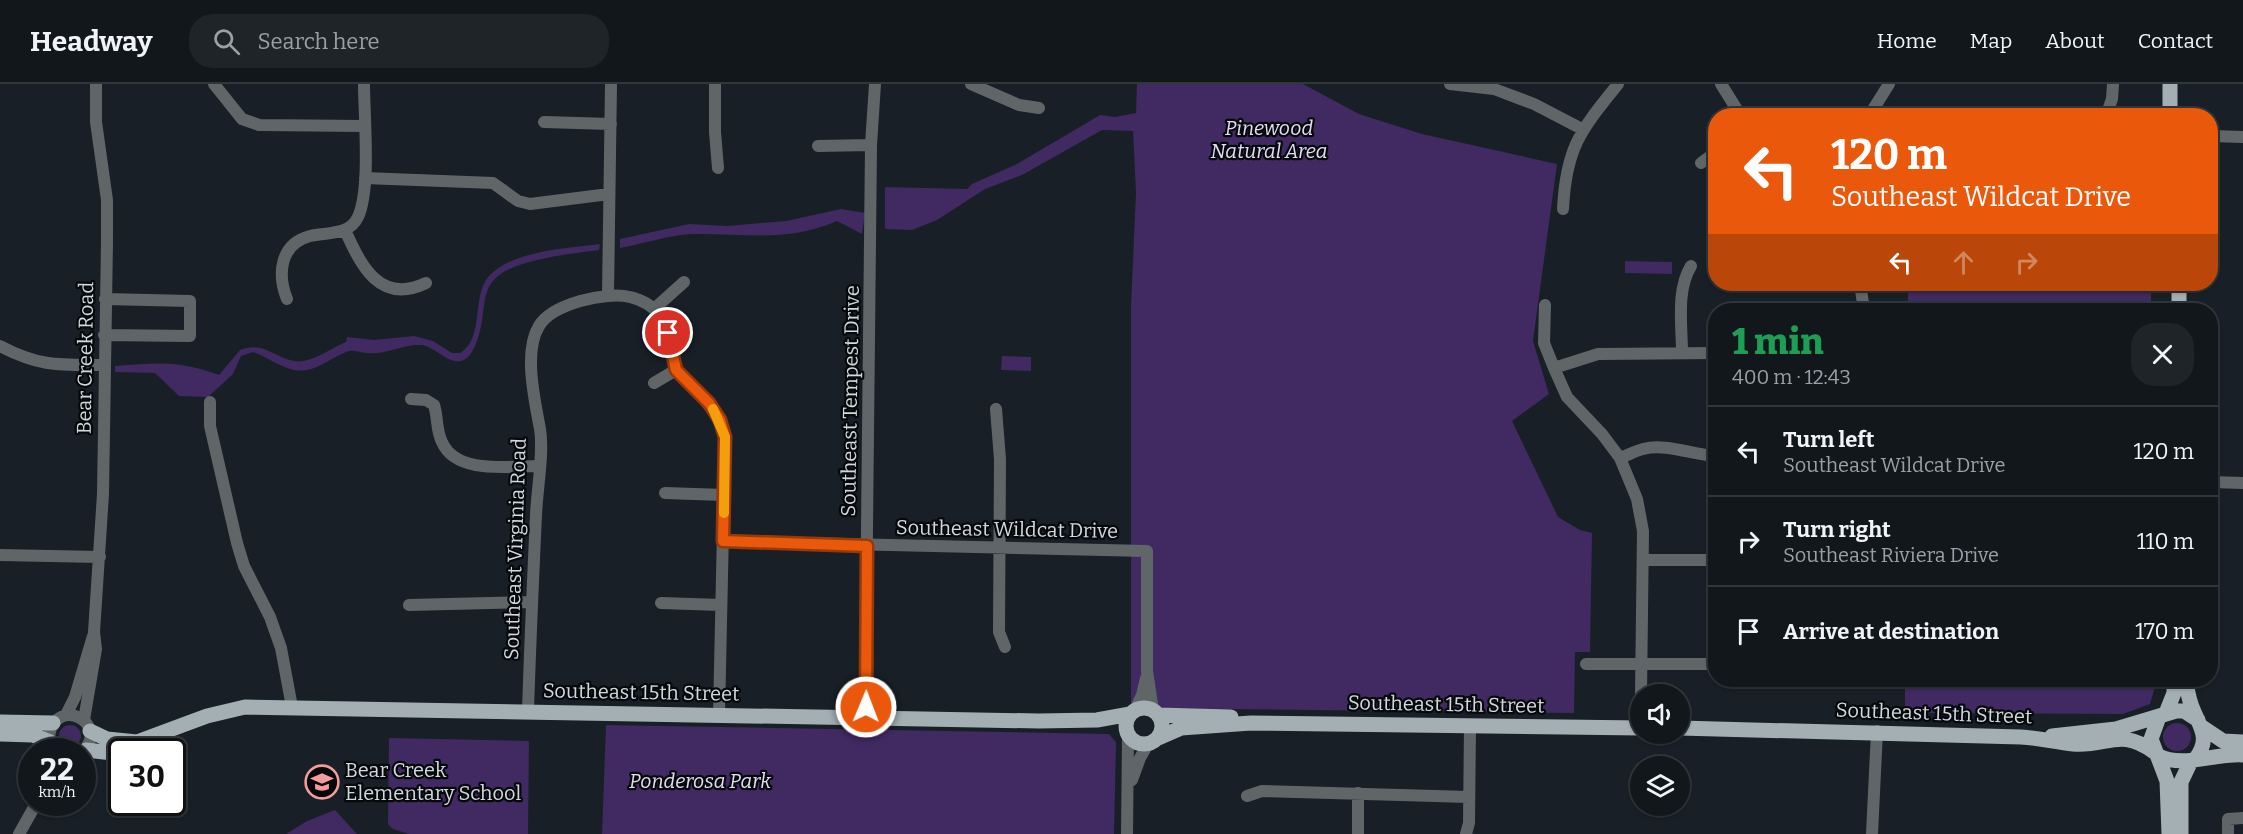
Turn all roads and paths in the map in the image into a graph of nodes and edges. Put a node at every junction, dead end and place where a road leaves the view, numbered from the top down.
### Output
1 (96, 84) edge
2 (214, 84) edge
3 (364, 84) edge
4 (612, 84) edge
5 (715, 84) edge
6 (875, 84) edge
7 (971, 84) edge
8 (1450, 84) edge
9 (1618, 84) edge
10 (1721, 84) edge
11 (1889, 84) edge
12 (2113, 84) edge
13 (2170, 84) edge
14 (2178, 84) edge
15 (1039, 108) dead end
16 (1736, 108) edge
17 (1874, 108) edge
18 (2109, 108) edge
19 (2170, 108) edge
20 (2178, 108) edge
21 (544, 122) dead end
22 (611, 124) junction
23 (364, 126) junction
24 (1582, 129) junction
25 (2218, 136) edge
26 (2243, 137) edge
27 (871, 145) junction
28 (818, 146) dead end
29 (1708, 158) edge
30 (1701, 163) dead end
31 (718, 168) dead end
32 (364, 178) junction
33 (609, 194) junction
34 (1563, 208) dead end
35 (345, 230) junction
36 (1691, 266) dead end
37 (684, 282) dead end
38 (426, 283) dead end
39 (608, 296) junction
40 (105, 299) junction
41 (287, 299) dead end
42 (1545, 304) dead end
43 (654, 309) junction
44 (104, 335) junction
45 (0, 346) edge
46 (1708, 352) edge
47 (1682, 353) junction
48 (104, 365) junction
49 (1554, 368) junction
50 (676, 370) junction
51 (654, 383) dead end
52 (411, 399) dead end
53 (210, 402) dead end
54 (996, 409) dead end
55 (1708, 456) edge
56 (1620, 458) junction
57 (539, 466) junction
58 (2218, 482) edge
59 (2243, 483) edge
60 (665, 493) dead end
61 (724, 495) junction
62 (723, 541) junction
63 (867, 546) junction
64 (998, 548) junction
65 (0, 555) edge
66 (100, 557) junction
67 (1708, 560) edge
68 (1643, 561) junction
69 (531, 602) junction
70 (661, 603) dead end
71 (721, 604) junction
72 (409, 605) dead end
73 (94, 632) junction
74 (1005, 647) dead end
75 (1642, 663) junction
76 (1586, 664) dead end
77 (1708, 664) edge
78 (1147, 671) junction
79 (1641, 684) edge
80 (2174, 687) edge
81 (2187, 687) edge
82 (292, 707) junction
83 (528, 711) junction
84 (1133, 712) junction
85 (1155, 713) junction
86 (66, 715) junction
87 (719, 715) junction
88 (2162, 715) junction
89 (866, 719) junction
90 (1097, 720) junction
91 (0, 722) edge
92 (52, 723) junction
93 (1251, 723) junction
94 (2200, 723) junction
95 (188, 724) junction
96 (87, 726) junction
97 (1470, 726) junction
98 (1630, 728) edge
99 (1690, 728) edge
100 (1877, 731) junction
101 (0, 734) edge
102 (1127, 734) junction
103 (38, 738) edge
104 (53, 738) edge
105 (86, 738) edge
106 (167, 738) edge
107 (2043, 738) junction
108 (1153, 741) junction
109 (2243, 742) edge
110 (2155, 753) junction
111 (2243, 755) edge
112 (2193, 760) junction
113 (1129, 789) junction
114 (1358, 794) junction
115 (1247, 796) dead end
116 (1469, 796) junction
117 (30, 816) edge
118 (32, 816) edge
119 (2243, 818) edge
120 (29, 819) junction
121 (19, 834) edge
122 (1127, 834) edge
123 (1358, 834) edge
124 (1466, 834) edge
125 (1872, 834) edge
126 (2169, 834) edge
127 (2181, 834) edge
128 (2228, 834) edge

1 - 40 street, Bear Creek Road
2 - 23 street
3 - 23 street
4 - 22 street
5 - 31 street
6 - 27 street, Southeast Tempest Drive
7 - 15 street
8 - 24 street
9 - 24 street
10 - 16 street
11 - 17 street
12 - 18 street
13 - 19 main road
14 - 20 main road
21 - 22 street
22 - 33 street
23 - 32 street
24 - 34 street
25 - 26 street
27 - 28 street
27 - 63 street, Southeast Tempest Drive
29 - 30 street
32 - 33 street
32 - 35 street
33 - 39 street
35 - 38 street
35 - 41 street
36 - 47 street
37 - 43 street
39 - 43 street
39 - 57 street, Southeast Virginia Road
40 - 44 street, Bear Creek Road
40 - 44 street
42 - 49 street
43 - 50 street
44 - 48 street, Bear Creek Road
45 - 48 street
46 - 47 street
47 - 49 street
48 - 66 street, Bear Creek Road
49 - 56 street
50 - 51 street
50 - 61 street
52 - 57 street
53 - 82 street
54 - 64 street
55 - 56 street
56 - 68 street
57 - 69 street, Southeast Virginia Road
58 - 59 street
60 - 61 street
61 - 62 street
62 - 63 street, Southeast Wildcat Drive
62 - 71 street
63 - 64 street, Southeast Wildcat Drive
63 - 89 street, Southeast Tempest Drive
64 - 74 street
64 - 78 street, Southeast Wildcat Drive
65 - 66 street
66 - 73 street, Bear Creek Road
67 - 68 street
68 - 75 street
69 - 72 street
69 - 83 street, Southeast Virginia Road
70 - 71 street
71 - 87 street
73 - 86 street, Bear Creek Road
73 - 96 street, Bear Creek Road
75 - 76 street
75 - 77 street
75 - 79 street
78 - 84 street
78 - 85 street
80 - 88 main road
81 - 94 main road
82 - 83 main road, Southeast 15th Street
82 - 95 main road, Southeast 15th Street
83 - 87 main road, Southeast 15th Street
84 - 85 main road
84 - 90 main road, Southeast 15th Street
84 - 102 main road
85 - 93 main road, Southeast 15th Street
85 - 108 main road
86 - 92 street
86 - 96 street
87 - 89 main road, Southeast 15th Street
88 - 94 main road, Southeast 15th Street
88 - 107 main road, Southeast 15th Street
88 - 110 main road
89 - 90 main road, Southeast 15th Street
90 - 102 main road, Southeast 15th Street
91 - 92 main road
92 - 104 street
93 - 97 main road, Southeast 15th Street
93 - 108 main road, Southeast 15th Street
94 - 109 main road, Southeast 15th Street
94 - 112 main road
95 - 96 main road, Southeast 15th Street
95 - 106 main road, Southeast 15th Street
96 - 105 street, Bear Creek Road
97 - 98 main road, Southeast 15th Street
97 - 116 street
99 - 100 main road, Southeast 15th Street
100 - 107 main road, Southeast 15th Street
100 - 125 street
101 - 103 main road
102 - 108 main road
102 - 113 street
107 - 110 main road, Southeast 15th Street
108 - 113 street
110 - 112 main road, Southeast 15th Street
110 - 126 main road
111 - 112 main road, Southeast 15th Street
112 - 127 main road
113 - 122 street
114 - 115 street
114 - 116 street
114 - 123 street
116 - 124 street
117 - 120 street
118 - 120 street
119 - 128 street
120 - 121 street

